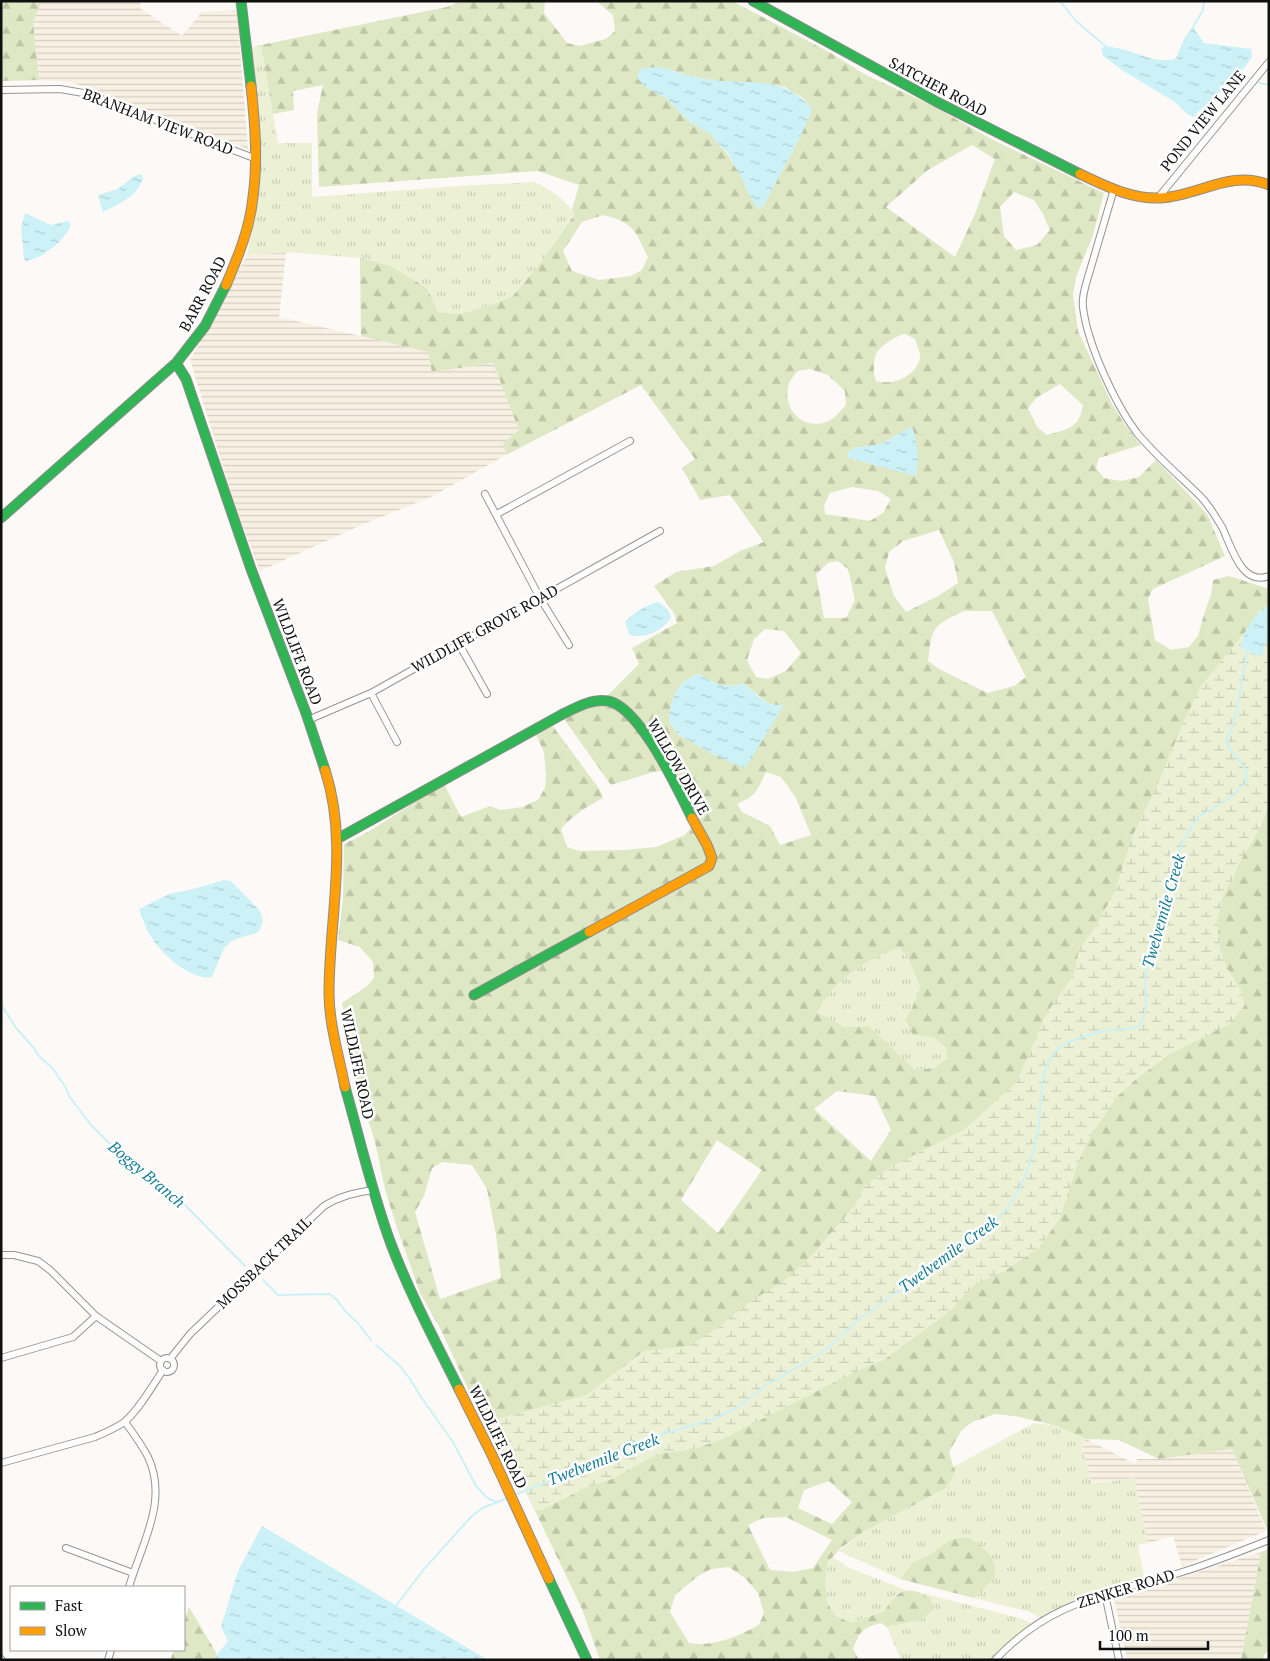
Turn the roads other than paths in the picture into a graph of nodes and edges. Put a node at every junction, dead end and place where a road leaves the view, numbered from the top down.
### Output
1 (241, 1) edge
2 (754, 1) edge
3 (1269, 62) edge
4 (1, 90) edge
5 (254, 158) junction
6 (1269, 185) edge
7 (1114, 189) junction
8 (1158, 198) junction
9 (176, 363) junction
10 (630, 441) dead end
11 (485, 494) dead end
12 (497, 514) junction
13 (1, 518) edge
14 (660, 531) dead end
15 (1269, 576) edge
16 (540, 598) junction
17 (459, 644) junction
18 (569, 645) dead end
19 (371, 693) junction
20 (487, 694) dead end
21 (308, 720) junction
22 (397, 742) dead end
23 (337, 840) junction
24 (474, 995) dead end
25 (373, 1190) junction
26 (1, 1255) edge
27 (96, 1316) junction
28 (1, 1358) edge
29 (170, 1359) junction
30 (161, 1360) junction
31 (163, 1370) junction
32 (125, 1422) junction
33 (1, 1463) edge
34 (1269, 1540) edge
35 (66, 1548) dead end
36 (133, 1573) junction
37 (129, 1586) edge
38 (1105, 1594) junction
39 (587, 1660) edge
40 (995, 1660) edge
41 (1119, 1660) edge

1 - 5 street, BARR ROAD
2 - 7 street, SATCHER ROAD
3 - 8 street, POND VIEW LANE
4 - 5 street, BRANHAM VIEW ROAD
5 - 9 street, BARR ROAD
6 - 8 street, POND VIEW LANE
7 - 8 street, POND VIEW LANE
7 - 15 street
9 - 13 street, BARR ROAD
9 - 21 street, WILDLIFE ROAD
10 - 12 street
11 - 12 street
12 - 16 street
14 - 16 street, WILDLIFE GROVE ROAD
16 - 17 street, WILDLIFE GROVE ROAD
16 - 18 street
17 - 19 street, WILDLIFE GROVE ROAD
17 - 20 street
19 - 21 street, WILDLIFE GROVE ROAD
19 - 22 street
21 - 23 street, WILDLIFE ROAD
23 - 24 street, WILLOW DRIVE
23 - 25 street, WILDLIFE ROAD
25 - 29 street, MOSSBACK TRAIL
25 - 39 street, WILDLIFE ROAD
26 - 27 street
27 - 28 street
27 - 30 street
29 - 30 street
29 - 31 street, MOSSBACK TRAIL
30 - 31 street
31 - 32 street, MOSSBACK TRAIL
32 - 33 street, MOSSBACK TRAIL
32 - 36 street
34 - 38 street, ZENKER ROAD
35 - 36 street
36 - 37 street
38 - 40 street, ZENKER ROAD
38 - 41 street

